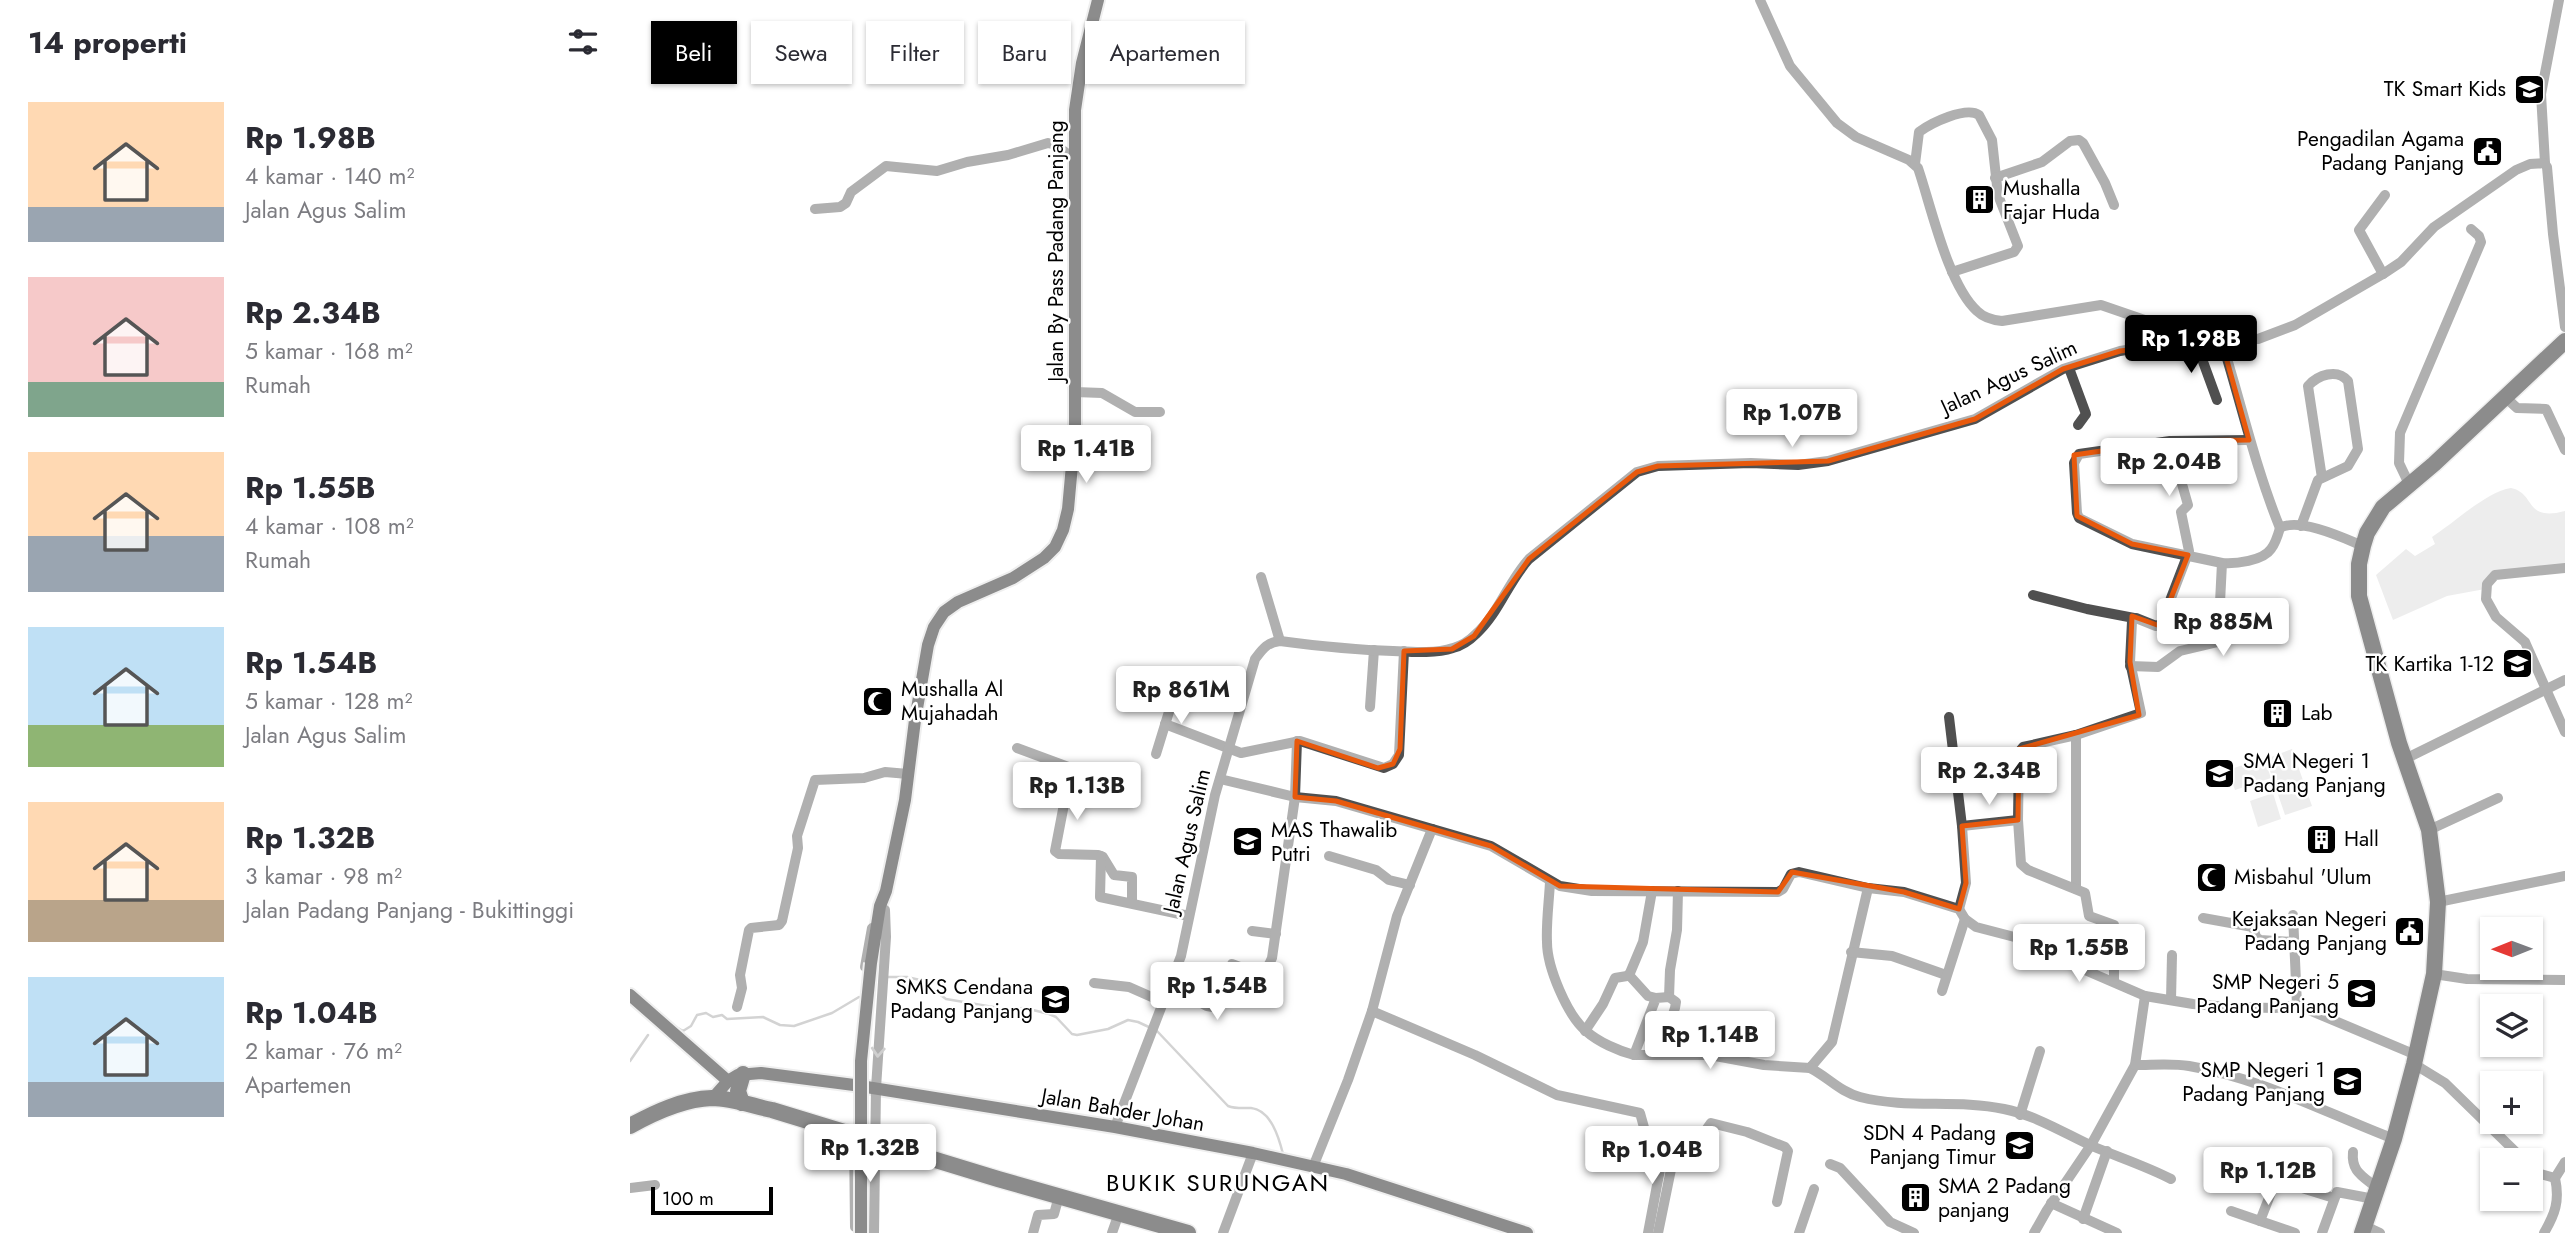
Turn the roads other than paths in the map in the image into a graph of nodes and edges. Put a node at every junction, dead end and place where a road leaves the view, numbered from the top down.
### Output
1 (1098, 0) edge
2 (1760, 0) edge
3 (2559, 0) edge
4 (1075, 160) junction
5 (2545, 163) junction
6 (1915, 164) junction
7 (1995, 178) junction
8 (2385, 195) dead end
9 (2114, 205) dead end
10 (815, 209) dead end
11 (2471, 229) dead end
12 (1952, 272) junction
13 (2383, 274) junction
14 (2565, 327) edge
15 (2196, 339) junction
16 (2221, 339) junction
17 (2565, 341) edge
18 (2068, 368) junction
19 (1075, 392) junction
20 (2505, 397) junction
21 (2217, 400) dead end
22 (1160, 412) dead end
23 (2078, 425) dead end
24 (2249, 440) junction
25 (2177, 441) junction
26 (2565, 450) edge
27 (2322, 478) junction
28 (2409, 484) junction
29 (2301, 526) junction
30 (2280, 528) junction
31 (2363, 546) junction
32 (2188, 555) junction
33 (2222, 563) junction
34 (2565, 568) edge
35 (2545, 571) junction
36 (1261, 577) dead end
37 (2565, 580) edge
38 (2033, 595) dead end
39 (2134, 618) junction
40 (1280, 641) junction
41 (1374, 650) junction
42 (1404, 651) junction
43 (2130, 666) junction
44 (2565, 680) edge
45 (1176, 689) dead end
46 (2546, 690) junction
47 (1370, 707) dead end
48 (1949, 717) dead end
49 (1165, 724) junction
50 (2565, 732) edge
51 (2076, 734) junction
52 (1297, 741) junction
53 (1017, 748) dead end
54 (1228, 748) junction
55 (1156, 754) dead end
56 (2405, 759) junction
57 (908, 774) junction
58 (1220, 779) junction
59 (1295, 797) junction
60 (2498, 798) dead end
61 (2018, 820) junction
62 (1962, 826) junction
63 (1432, 829) junction
64 (2429, 830) junction
65 (1101, 856) junction
66 (1329, 856) dead end
67 (2565, 876) edge
68 (1550, 882) junction
69 (1410, 885) junction
70 (1868, 888) junction
71 (2076, 889) junction
72 (1652, 891) junction
73 (1678, 891) junction
74 (1132, 902) junction
75 (2438, 902) junction
76 (883, 908) junction
77 (1962, 914) junction
78 (2293, 915) dead end
79 (1189, 916) junction
80 (2203, 918) dead end
81 (1252, 931) dead end
82 (1276, 934) junction
83 (2294, 942) junction
84 (1852, 952) junction
85 (2172, 955) dead end
86 (874, 964) junction
87 (2434, 974) junction
88 (1629, 975) junction
89 (1946, 975) junction
90 (2565, 979) edge
91 (2114, 981) junction
92 (1094, 983) dead end
93 (1169, 985) junction
94 (1942, 991) dead end
95 (630, 995) edge
96 (2145, 996) junction
97 (1670, 997) junction
98 (1656, 998) junction
99 (2171, 1000) junction
100 (1163, 1002) junction
101 (2297, 1005) junction
102 (737, 1007) dead end
103 (1372, 1011) junction
104 (1585, 1031) junction
105 (2040, 1051) dead end
106 (1634, 1055) junction
107 (1659, 1055) junction
108 (2415, 1059) junction
109 (2135, 1065) junction
110 (1810, 1068) junction
111 (736, 1077) junction
112 (854, 1085) junction
113 (876, 1088) junction
114 (713, 1098) junction
115 (742, 1104) junction
116 (2020, 1115) junction
117 (630, 1126) edge
118 (1115, 1127) junction
119 (854, 1136) junction
120 (2394, 1139) junction
121 (876, 1142) junction
122 (1671, 1144) junction
123 (2091, 1145) junction
124 (2512, 1148) edge
125 (2107, 1151) junction
126 (2353, 1152) dead end
127 (1253, 1153) junction
128 (2565, 1162) edge
129 (1830, 1164) dead end
130 (1313, 1167) junction
131 (2543, 1175) edge
132 (2555, 1178) junction
133 (2171, 1179) dead end
134 (655, 1185) dead end
135 (630, 1188) edge
136 (1814, 1189) dead end
137 (2375, 1194) junction
138 (1059, 1196) junction
139 (2334, 1198) junction
140 (1777, 1202) dead end
141 (2051, 1203) junction
142 (2231, 1211) dead end
143 (1119, 1213) junction
144 (2083, 1219) junction
145 (2260, 1221) junction
146 (2364, 1229) edge
147 (1170, 1231) edge
148 (855, 1233) edge
149 (861, 1233) edge
150 (867, 1233) edge
151 (874, 1233) edge
152 (1033, 1233) edge
153 (1112, 1233) edge
154 (1188, 1233) edge
155 (1223, 1233) edge
156 (1527, 1233) edge
157 (1648, 1233) edge
158 (1658, 1233) edge
159 (1799, 1233) edge
160 (1914, 1233) edge
161 (2034, 1233) edge
162 (2118, 1233) edge
163 (2295, 1233) edge
164 (2322, 1233) edge
165 (2380, 1233) edge
166 (2544, 1233) edge

1 - 4 main road, Jalan By Pass Padang Panjang
2 - 6 street
3 - 5 street
4 - 10 street
4 - 19 main road, Jalan By Pass Padang Panjang
5 - 13 street, Jalan Agus Salim
5 - 14 street
6 - 7 street
6 - 12 street
7 - 9 street
7 - 12 street
8 - 13 street
11 - 28 street
12 - 15 street
13 - 16 street, Jalan Agus Salim
15 - 16 street, Jalan Agus Salim
15 - 18 street, Jalan Agus Salim
15 - 21 street
16 - 24 street
17 - 20 highway
18 - 23 street
18 - 42 street, Jalan Agus Salim
19 - 22 street
19 - 57 main road, Jalan By Pass Padang Panjang
20 - 26 street
20 - 28 highway
24 - 25 street
24 - 30 street
25 - 32 street
25 - 32 street
27 - 27 street
27 - 29 street
28 - 31 highway
29 - 30 street
29 - 31 street
30 - 33 street
31 - 56 highway
32 - 33 street
32 - 39 street
33 - 43 street
34 - 35 street
35 - 37 street
35 - 46 street
36 - 40 street
38 - 39 street
39 - 43 street
40 - 41 street, Jalan Agus Salim
40 - 54 street, Jalan Agus Salim
41 - 42 street, Jalan Agus Salim
41 - 47 street
42 - 52 street
43 - 51 street
44 - 46 street
45 - 49 street
46 - 50 street
46 - 56 street
48 - 62 street
49 - 54 street
49 - 55 street
51 - 61 street
51 - 71 street
52 - 54 street
52 - 59 street
53 - 65 street
54 - 58 street, Jalan Agus Salim
56 - 64 highway
57 - 76 main road, Jalan By Pass Padang Panjang
57 - 102 street
58 - 59 street
58 - 79 street, Jalan Agus Salim
59 - 63 street
59 - 82 street
60 - 64 street
61 - 62 street
61 - 71 street
62 - 77 street
63 - 68 street
63 - 69 street
64 - 75 highway
65 - 74 street
65 - 74 street
66 - 69 street
67 - 75 street
68 - 72 street
68 - 104 street
69 - 103 street
70 - 73 street
70 - 77 street
70 - 84 street
71 - 91 street
72 - 73 street
72 - 88 street
73 - 97 street
74 - 79 street
75 - 87 highway
76 - 86 main road, Jalan By Pass Padang Panjang
76 - 112 street
76 -> 113 street
77 - 89 street
77 - 91 street
78 - 83 street
79 - 93 street, Jalan Agus Salim
80 - 83 street
81 - 82 street
82 - 93 street
83 - 101 street
84 - 89 street
84 - 110 street
85 - 99 street
86 - 149 main road, bridge
86 - 150 main road, bridge
87 - 90 street
87 - 108 highway
88 - 98 street
88 - 104 street
89 - 94 street
91 - 96 street
92 - 100 street
93 - 100 street, Jalan Agus Salim
95 - 111 main road
96 - 99 street
96 - 109 street
97 - 98 street
97 - 107 street
98 - 106 street
99 - 101 street
100 - 118 street, Jalan Agus Salim
101 - 108 street
103 - 122 street
103 - 130 street
104 - 106 street
105 - 116 street
106 - 107 street
107 - 110 street
108 - 120 highway
108 - 124 street
109 - 120 street
109 - 123 street
110 - 116 street
111 - 112 main road, Jalan Bahder Johan
111 - 114 main road
111 - 115 highway
112 - 113 main road, Jalan Bahder Johan
113 - 118 main road, Jalan Bahder Johan
113 - 121 street
114 - 115 highway
114 - 117 highway
115 - 119 highway
116 - 123 street
118 - 127 main road, Jalan Bahder Johan
119 - 121 highway
119 - 148 street
120 - 137 highway
121 - 138 highway
121 - 151 street
122 - 140 street
122 - 157 street
122 - 158 street
123 - 125 street
123 - 141 street
125 - 133 street
125 - 144 street
126 - 137 street
127 - 130 main road, Jalan Bahder Johan
127 - 155 street
128 - 132 street
129 - 160 street
130 - 156 main road, Jalan Bahder Johan
131 - 132 street
132 - 166 street
134 - 135 street
136 - 159 street
137 - 139 street
137 - 146 highway
138 - 143 highway
138 - 152 street
139 - 145 street
139 - 164 street
141 - 144 street
141 - 161 street
142 - 145 street
143 - 147 highway
143 - 153 street
144 - 162 street
145 - 163 street
146 - 165 street
147 - 154 highway

